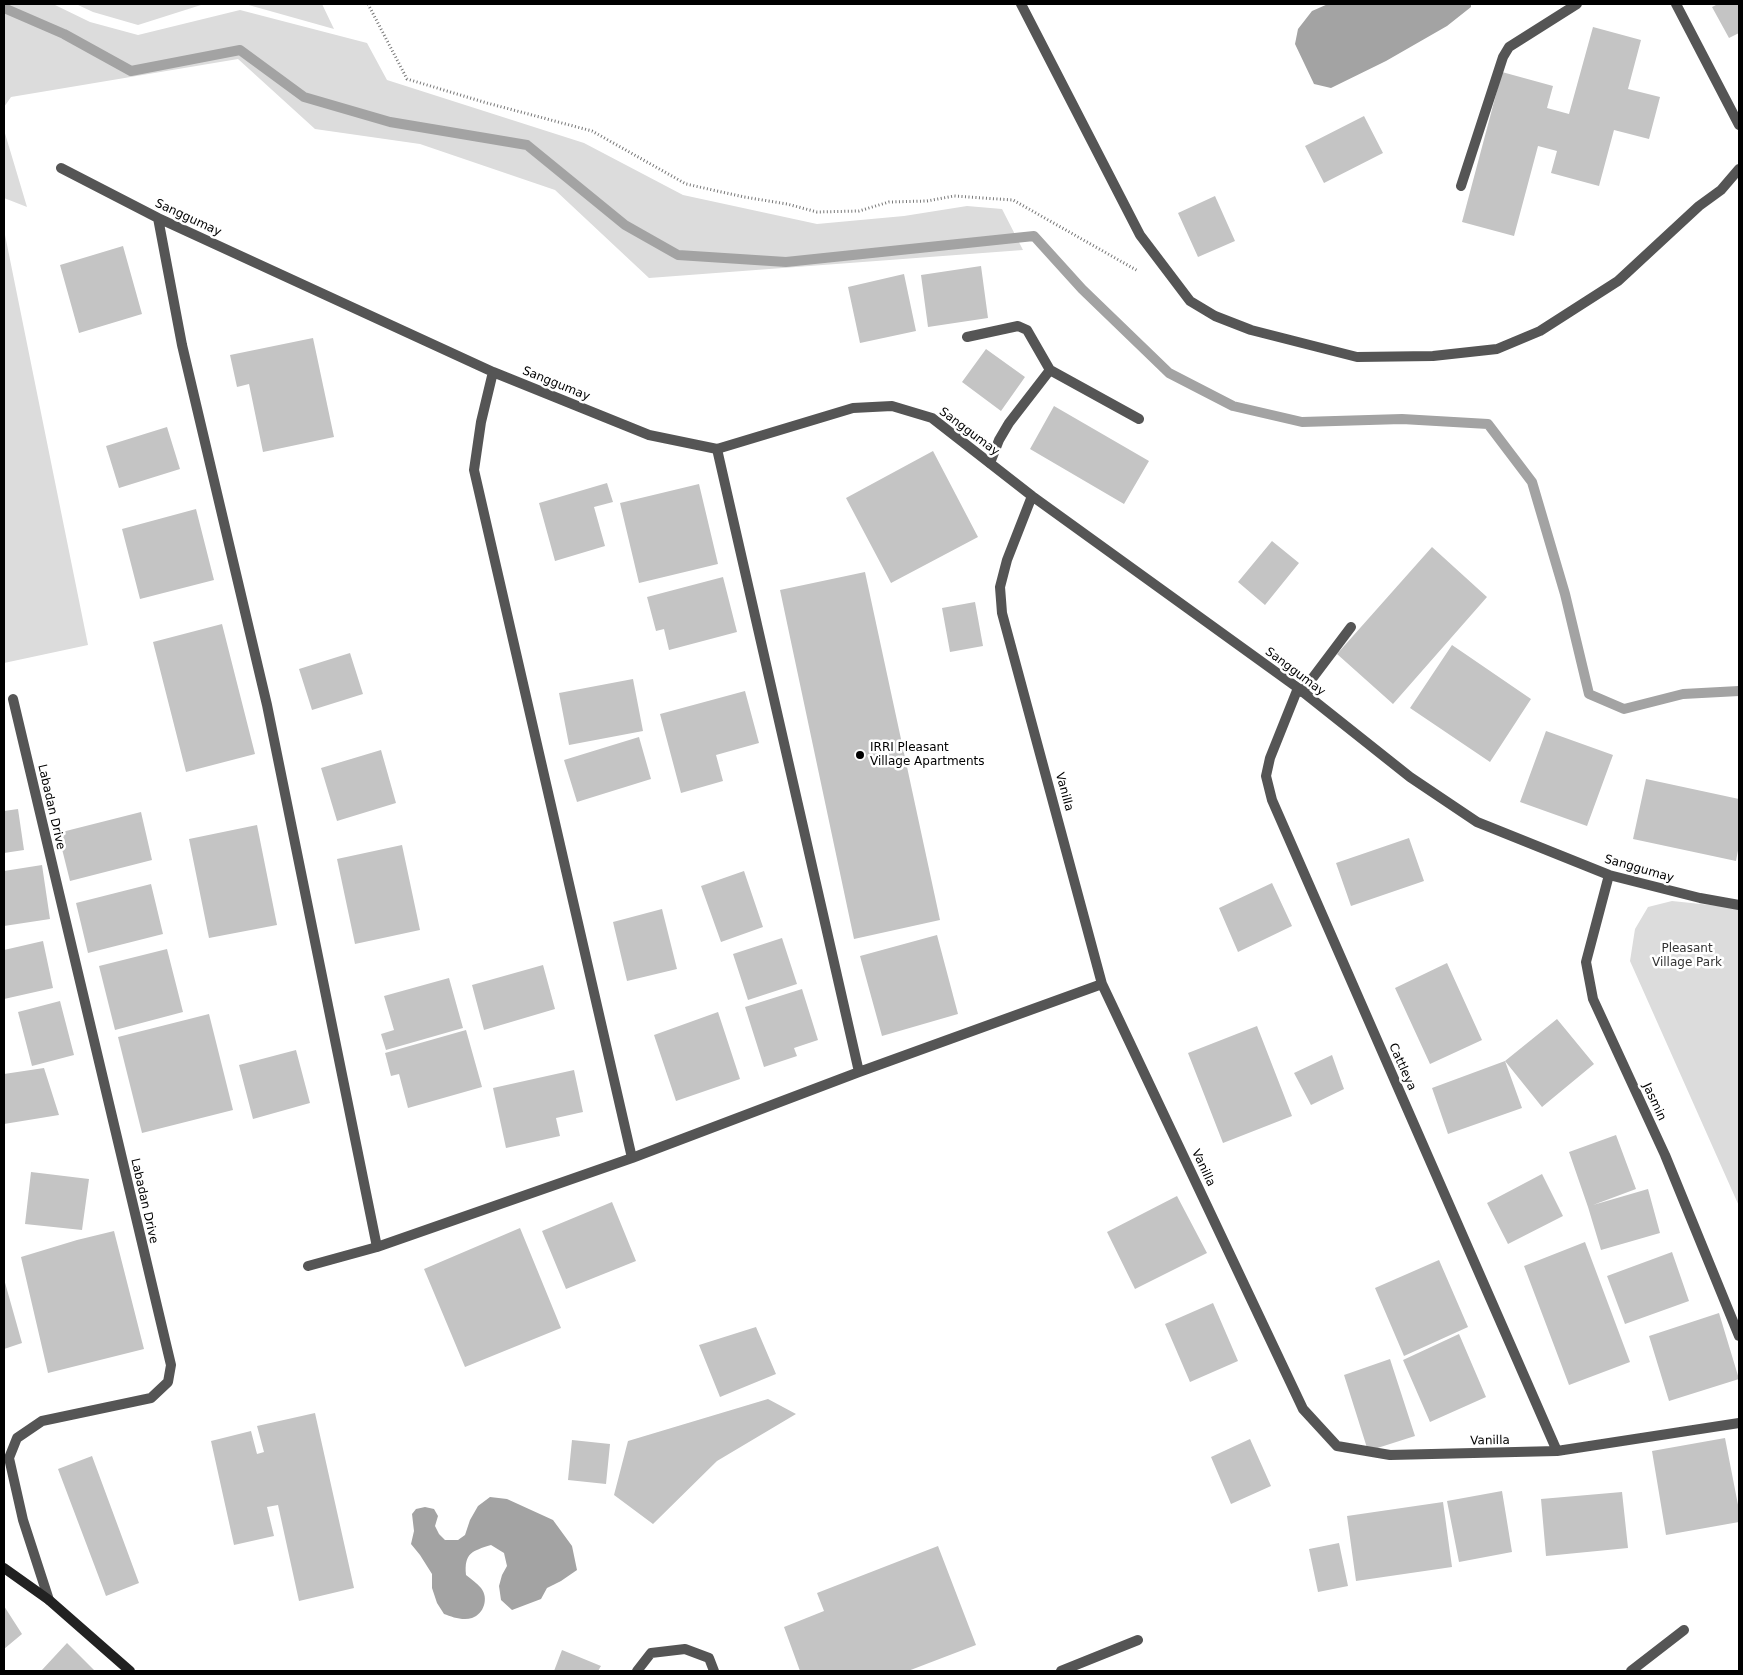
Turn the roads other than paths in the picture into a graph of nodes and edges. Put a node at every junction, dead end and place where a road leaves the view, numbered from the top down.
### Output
1 (1021, 4) edge
2 (1576, 4) edge
3 (1676, 4) edge
4 (1739, 125) edge
5 (61, 168) dead end
6 (1739, 169) edge
7 (1461, 186) dead end
8 (158, 218) junction
9 (967, 338) dead end
10 (1050, 370) junction
11 (492, 372) junction
12 (1139, 419) dead end
13 (717, 449) junction
14 (990, 463) junction
15 (1032, 496) junction
16 (1351, 626) dead end
17 (1300, 690) junction
18 (13, 699) dead end
19 (1609, 875) junction
20 (1739, 905) edge
21 (1102, 984) junction
22 (859, 1072) junction
23 (632, 1158) junction
24 (377, 1247) junction
25 (308, 1266) dead end
26 (1739, 1336) edge
27 (1739, 1422) edge
28 (1557, 1452) junction
29 (4, 1568) edge
30 (49, 1600) junction
31 (1684, 1630) dead end
32 (1138, 1640) dead end
33 (130, 1671) edge
34 (637, 1671) edge
35 (714, 1671) edge
36 (1061, 1671) edge
37 (1631, 1671) edge

1 - 6 street
2 - 7 street
3 - 4 street
5 - 8 street, Sanggumay
8 - 11 street, Sanggumay
8 - 24 street
9 - 10 street
10 - 12 street
10 - 14 street
11 - 13 street, Sanggumay
11 - 23 street
13 - 14 street, Sanggumay
13 - 22 street
14 - 15 street, Sanggumay
15 - 17 street, Sanggumay
15 - 21 street, Vanilla
16 - 17 street, Cattleya
17 - 19 street, Sanggumay
17 - 28 street, Cattleya
18 - 30 street, Labadan Drive
19 - 20 street, Sanggumay
19 - 26 street, Jasmin
21 - 22 street
21 - 28 street, Vanilla
22 - 23 street
23 - 24 street
24 - 25 street
27 - 28 street, Vanilla
29 - 30 street
30 - 33 street
31 - 37 street
32 - 36 street
34 - 35 street

